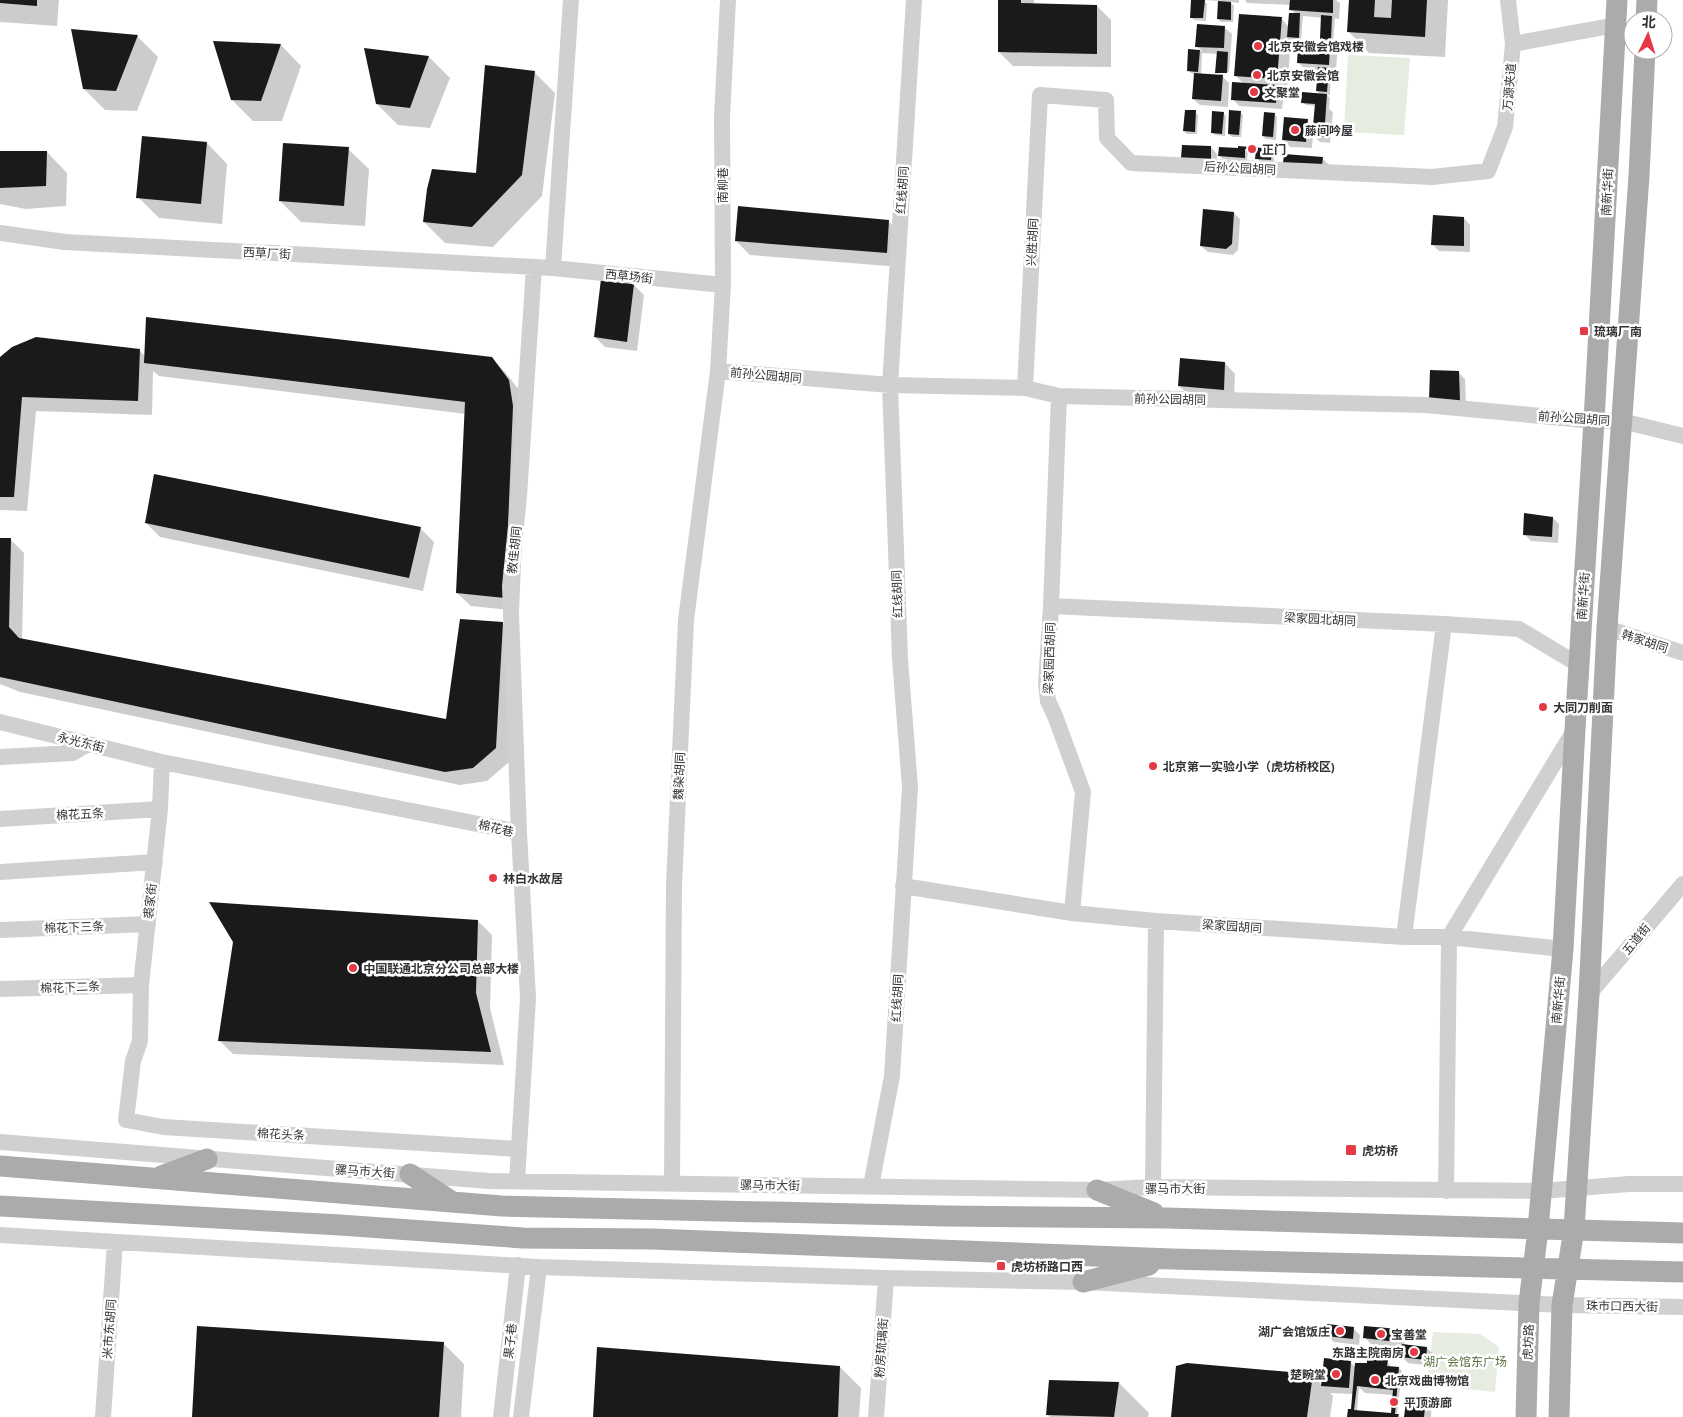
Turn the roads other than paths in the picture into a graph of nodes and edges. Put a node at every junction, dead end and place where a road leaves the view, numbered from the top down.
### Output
1 (571, 0) edge
2 (728, 0) edge
3 (914, 0) edge
4 (1508, 0) edge
5 (1617, 0) edge
6 (1616, 25) junction
7 (1513, 44) junction
8 (1645, 60) edge
9 (1040, 95) joint
10 (1488, 171) joint
11 (0, 233) edge
12 (534, 267) junction
13 (553, 268) junction
14 (723, 285) junction
15 (718, 371) junction
16 (890, 385) junction
17 (1025, 388) junction
18 (1059, 396) junction
19 (1594, 421) junction
20 (1622, 421) junction
21 (1683, 436) edge
22 (1052, 606) junction
23 (1444, 624) junction
24 (1607, 628) junction
25 (1683, 653) edge
26 (1579, 665) junction
27 (0, 722) edge
28 (1575, 729) junction
29 (88, 744) junction
30 (0, 757) edge
31 (162, 762) junction
32 (160, 809) junction
33 (0, 819) edge
34 (519, 832) junction
35 (155, 862) junction
36 (0, 872) edge
37 (1683, 884) edge
38 (903, 886) junction
39 (1072, 913) junction
40 (1156, 921) junction
41 (148, 924) junction
42 (0, 930) edge
43 (1404, 937) junction
44 (1449, 937) junction
45 (1563, 949) junction
46 (141, 985) junction
47 (0, 989) edge
48 (1589, 994) junction
49 (140, 1040) joint
50 (0, 1142) edge
51 (518, 1149) junction
52 (207, 1159) junction
53 (0, 1166) edge
54 (410, 1174) junction
55 (154, 1178) junction
56 (517, 1180) junction
57 (672, 1184) junction
58 (1683, 1184) edge
59 (871, 1186) junction
60 (1153, 1187) junction
61 (1576, 1189) junction
62 (1097, 1190) junction
63 (1446, 1191) junction
64 (1541, 1191) junction
65 (453, 1202) junction
66 (0, 1206) edge
67 (1166, 1218) junction
68 (1538, 1229) junction
69 (1574, 1229) junction
70 (1683, 1232) edge
71 (0, 1235) edge
72 (115, 1242) junction
73 (1172, 1260) junction
74 (518, 1265) junction
75 (540, 1267) junction
76 (1533, 1268) junction
77 (1567, 1268) junction
78 (1683, 1272) edge
79 (886, 1278) junction
80 (1084, 1282) junction
81 (1529, 1303) junction
82 (1562, 1305) junction
83 (1683, 1307) edge
84 (104, 1417) edge
85 (501, 1417) edge
86 (521, 1417) edge
87 (876, 1417) edge
88 (1526, 1417) edge
89 (1559, 1417) edge

1 - 13 street
2 - 14 street, 南柳巷
3 - 16 street, 红线胡同
4 - 7 street, 万源夹道
5 - 6 main road, 南新华街
6 - 7 street
6 - 19 main road, 南新华街
7 - 10 street, 万源夹道
8 - 20 main road, 南新华街
9 - 10 street, 后孙公园胡同
9 - 17 street, 兴胜胡同
11 - 12 street, 西草厂街
12 - 13 street, 西草场街
12 - 34 street, 教佳胡同
13 - 14 street, 西草场街
14 - 15 street, 南柳巷
15 - 16 street, 前孙公园胡同
15 - 57 street, 魏染胡同
16 - 17 street, 前孙公园胡同
16 - 38 street, 红线胡同
17 - 18 street, 前孙公园胡同
18 - 19 street, 前孙公园胡同
18 - 22 street, 梁家园西胡同
19 - 20 street, 前孙公园胡同
19 - 26 main road, 南新华街
20 - 21 street, 前孙公园胡同
20 - 24 main road, 南新华街
22 - 23 street, 梁家园北胡同
22 - 39 street, 梁家园西胡同
23 - 26 street, 梁家园北胡同
23 - 43 street
24 - 25 street, 韩家胡同
24 - 48 main road, 南新华街
26 - 28 main road, 南新华街
27 - 29 street, 永光东街
28 - 44 street
28 - 45 main road, 南新华街
29 - 30 street
29 - 31 street, 永光东街
31 - 32 street, 裘家街
31 - 34 street, 棉花巷
32 - 33 street, 棉花五条
32 - 35 street, 裘家街
34 - 51 street, 棉花巷
35 - 36 street
35 - 41 street, 裘家街
37 - 48 street, 五道街
38 - 39 street, 梁家园胡同
38 - 59 street, 红线胡同
39 - 40 street, 梁家园胡同
40 - 43 street, 梁家园胡同
40 - 60 street
41 - 42 street, 棉花下三条
41 - 46 street, 裘家街
43 - 44 street, 梁家园胡同
44 - 45 street, 梁家园胡同
44 - 63 street
45 - 64 main road, 南新华街
46 - 47 street, 棉花下二条
46 - 49 street, 裘家街
48 - 61 main road, 南新华街
49 - 51 street, 棉花头条
50 - 52 street, 骡马市大街
51 - 56 street, 棉花巷
52 - 54 street, 骡马市大街
52 - 55 main road
53 - 55 main road, 骡马市大街
54 - 56 street, 骡马市大街
54 - 65 main road
55 - 65 main road, 骡马市大街
56 - 57 street, 骡马市大街
57 - 59 street, 骡马市大街
58 - 61 street
59 - 62 street, 骡马市大街
60 - 62 street, 骡马市大街
60 - 63 street, 骡马市大街
61 - 64 street, 骡马市大街
61 - 69 main road, 南新华街
62 - 67 main road
63 - 64 street, 骡马市大街
64 - 68 main road, 南新华街
65 - 67 main road, 骡马市大街
66 - 73 main road
67 - 68 main road, 骡马市大街
68 - 69 main road, 骡马市大街
68 - 76 main road, 虎坊路
69 - 70 main road
69 - 77 main road, 南新华街
71 - 72 street
72 - 74 street
72 - 84 street, 米市东胡同
73 - 76 main road
73 - 80 main road
74 - 75 street
74 - 85 street, 果子巷
75 - 79 street
75 - 86 street, 果子巷
76 - 77 main road
76 - 81 main road, 虎坊路
77 - 78 main road
77 - 82 main road
79 - 80 street
79 - 87 street, 粉房琉璃街
80 - 81 street
81 - 82 street, 珠市口西大街
81 - 88 main road, 虎坊路
82 - 83 street, 珠市口西大街
82 - 89 main road

